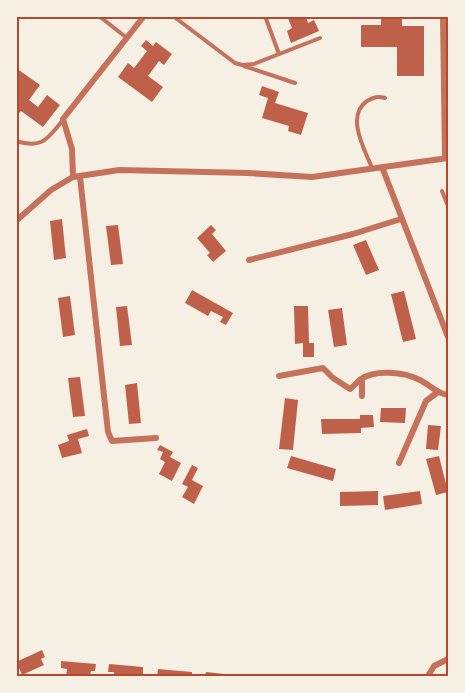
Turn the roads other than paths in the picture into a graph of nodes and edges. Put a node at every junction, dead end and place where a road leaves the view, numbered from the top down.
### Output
1 (99, 16) edge
2 (144, 16) edge
3 (173, 16) edge
4 (265, 16) edge
5 (442, 16) edge
6 (446, 33) edge
7 (127, 38) junction
8 (320, 38) dead end
9 (279, 54) junction
10 (242, 65) junction
11 (446, 75) edge
12 (294, 82) dead end
13 (385, 98) dead end
14 (63, 119) junction
15 (16, 141) edge
16 (447, 158) edge
17 (382, 167) junction
18 (372, 168) junction
19 (77, 177) junction
20 (442, 191) dead end
21 (448, 206) edge
22 (401, 219) junction
23 (16, 220) edge
24 (249, 260) dead end
25 (448, 337) edge
26 (279, 376) dead end
27 (362, 379) junction
28 (438, 392) junction
29 (448, 395) edge
30 (363, 396) dead end
31 (156, 438) dead end
32 (399, 463) dead end
33 (448, 659) edge
34 (428, 676) edge

1 - 7 lane
2 - 7 street
3 - 10 lane
4 - 9 lane
5 - 6 street
6 - 11 street
7 - 14 street
8 - 9 lane
9 - 10 lane
10 - 12 lane
11 - 16 street
13 - 18 lane
14 - 15 lane
14 - 19 street
16 - 17 street
17 - 18 street
17 - 22 street
18 - 19 street
19 - 23 street
19 - 31 street
20 - 21 lane
22 - 24 street
22 - 25 street
26 - 27 street
27 - 28 street
27 - 30 street
28 - 29 street
28 - 32 street
33 - 34 street

